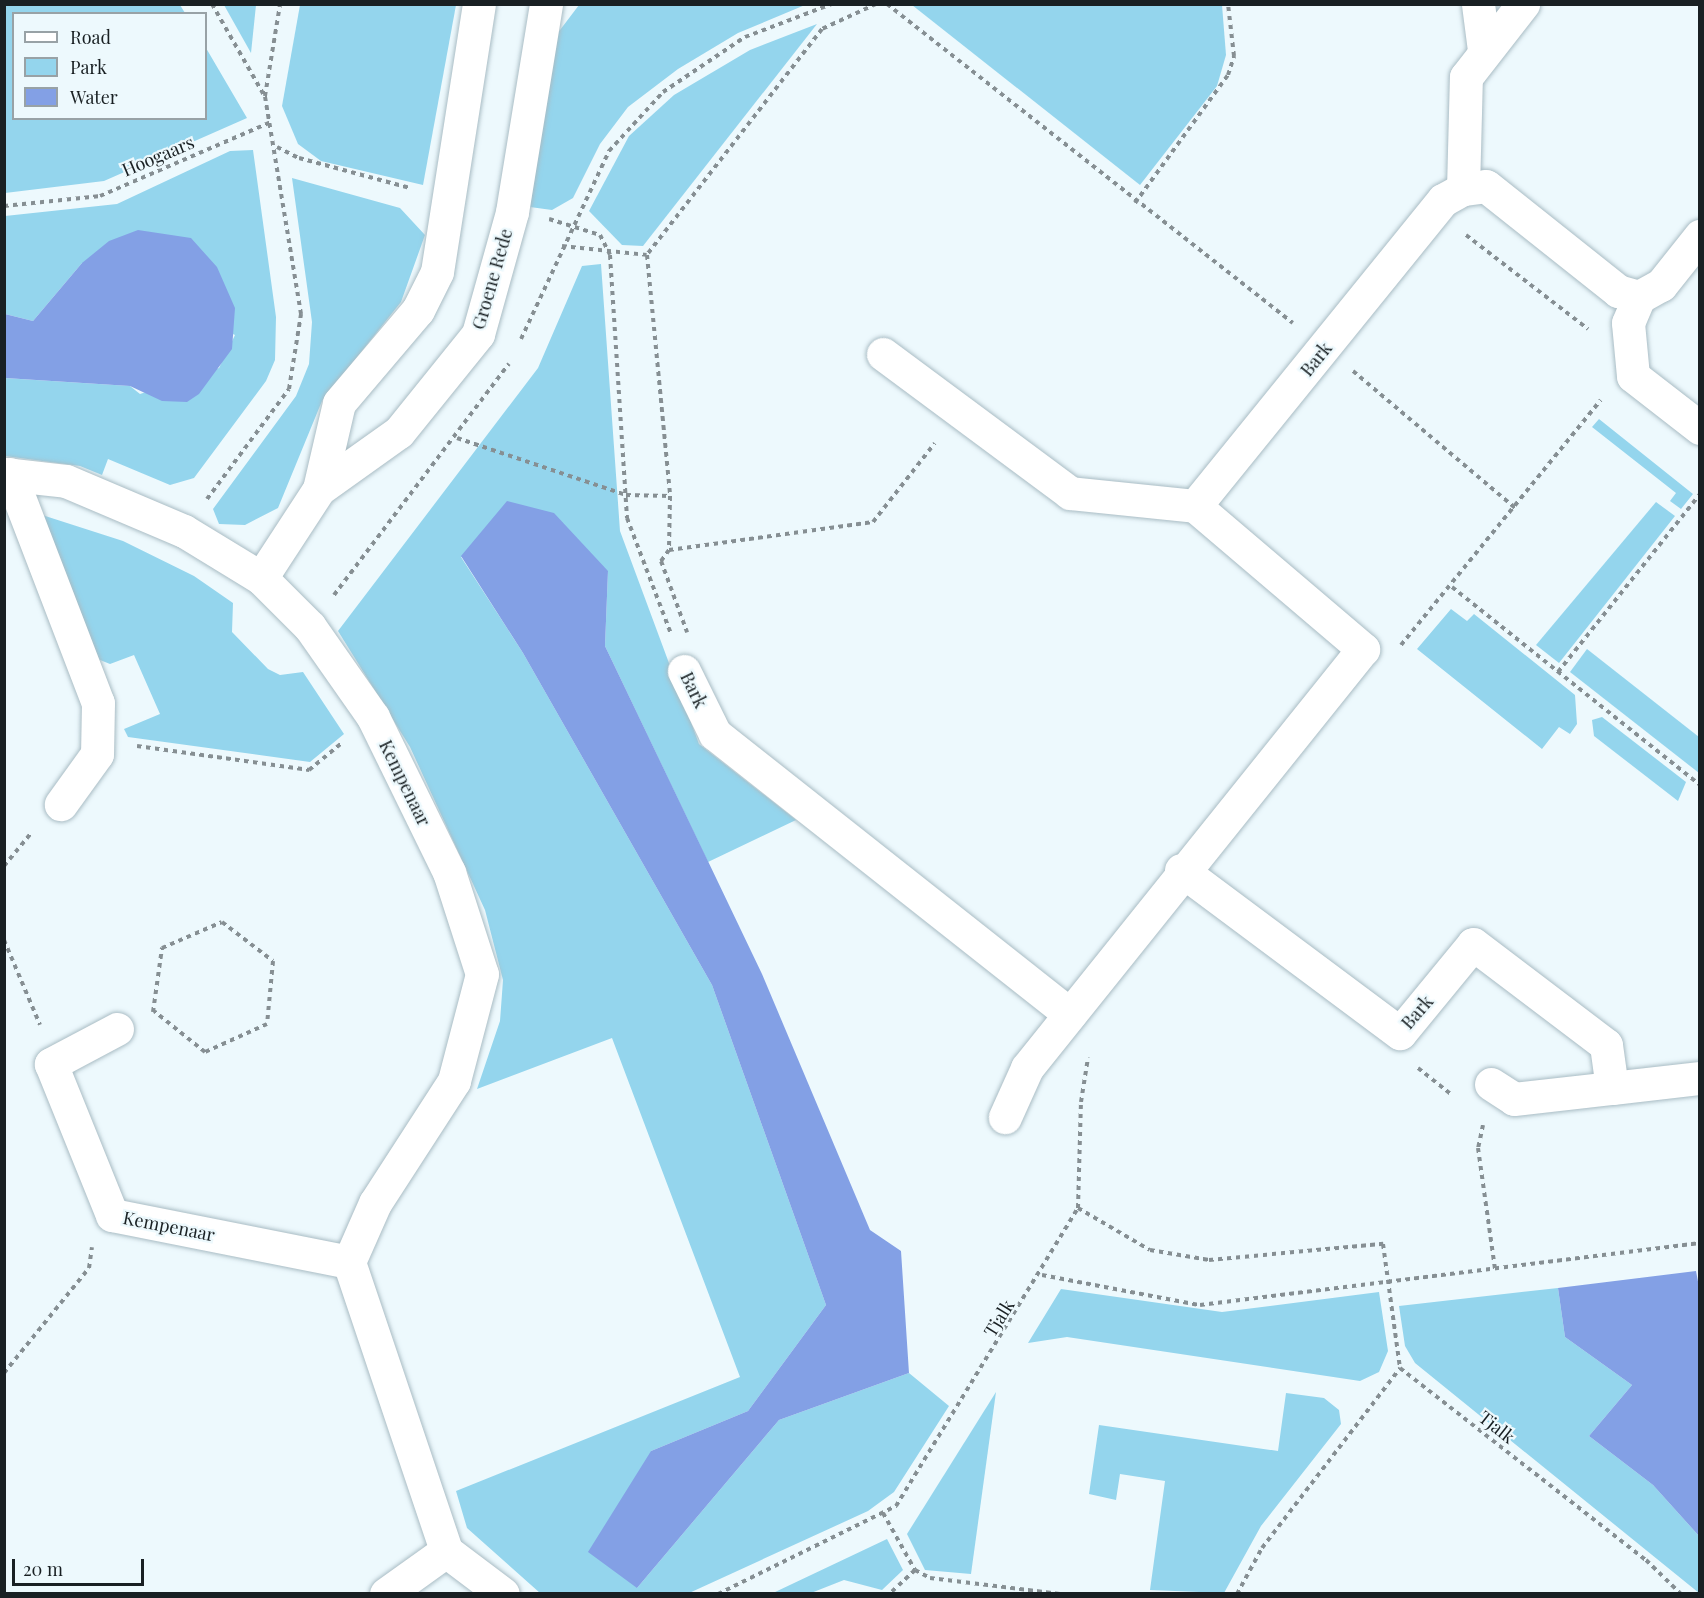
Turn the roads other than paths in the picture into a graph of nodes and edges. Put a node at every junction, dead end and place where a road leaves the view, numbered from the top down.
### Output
1 (479, 4) edge
2 (546, 4) edge
3 (1478, 4) edge
4 (1523, 4) edge
5 (1484, 50) junction
6 (1463, 189) junction
7 (1700, 236) edge
8 (1639, 297) junction
9 (883, 354) dead end
10 (1700, 428) edge
11 (7, 474) edge
12 (319, 489) junction
13 (1195, 506) junction
14 (261, 578) junction
15 (684, 671) road end
16 (61, 804) dead end
17 (1181, 870) junction
18 (1070, 1014) junction
19 (117, 1029) road end
20 (1700, 1078) edge
21 (1491, 1084) dead end
22 (1612, 1088) junction
23 (1005, 1117) dead end
24 (349, 1262) junction
25 (446, 1551) junction
26 (386, 1593) edge
27 (503, 1593) edge

1 - 12 street, Groene Rede
2 - 12 street, Groene Rede
3 - 5 street
4 - 5 street
5 - 6 street
6 - 8 street
6 - 13 street, Bark
7 - 8 street
8 - 10 street
9 - 13 street
11 - 14 street, Kempenaar
11 - 16 street, Kempenaar
12 - 14 street, Groene Rede
13 - 17 street
14 - 24 street, Kempenaar
15 - 18 street, Bark
17 - 18 street
17 - 22 street, Bark
18 - 23 street
19 - 24 street, Kempenaar
20 - 22 street
21 - 22 street
24 - 25 street
25 - 26 street
25 - 27 street

